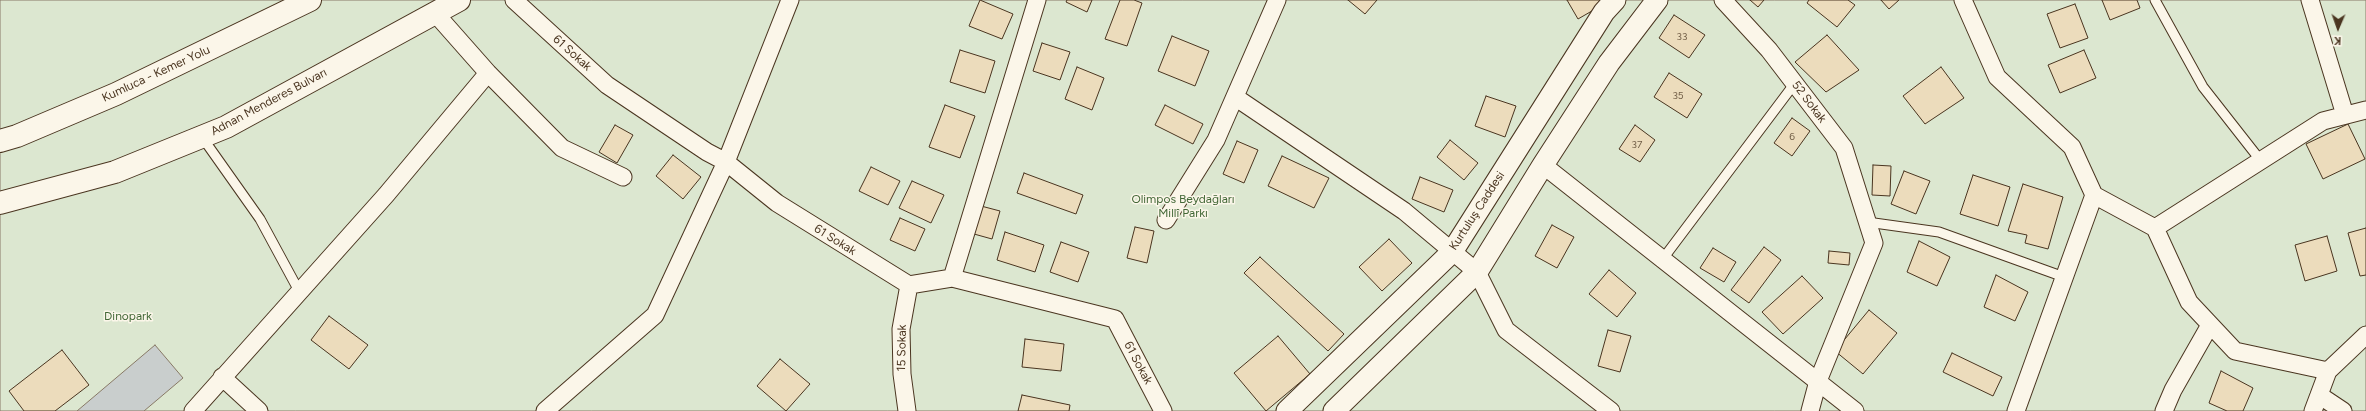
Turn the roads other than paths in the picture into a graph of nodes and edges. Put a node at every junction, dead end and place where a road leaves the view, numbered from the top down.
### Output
1 (310, 0) edge
2 (459, 0) edge
3 (514, 0) edge
4 (790, 0) edge
5 (1037, 0) edge
6 (1277, 0) edge
7 (1615, 0) edge
8 (1657, 0) edge
9 (1723, 0) edge
10 (1963, 0) edge
11 (2155, 0) edge
12 (2310, 0) edge
13 (435, 13) junction
14 (488, 73) junction
15 (1795, 83) junction
16 (1235, 97) junction
17 (2366, 110) edge
18 (2345, 115) junction
19 (202, 137) junction
20 (0, 141) edge
21 (2261, 161) junction
22 (726, 162) junction
23 (1543, 165) junction
24 (623, 177) dead end
25 (2094, 195) junction
26 (0, 203) edge
27 (1166, 220) dead end
28 (1867, 222) junction
29 (2155, 228) junction
30 (1452, 252) junction
31 (1662, 260) junction
32 (1477, 272) junction
33 (2064, 277) junction
34 (952, 278) junction
35 (909, 285) junction
36 (300, 291) junction
37 (2210, 325) junction
38 (2366, 335) edge
39 (2328, 371) junction
40 (222, 377) junction
41 (1818, 381) junction
42 (2319, 395) junction
43 (193, 411) edge
44 (259, 411) edge
45 (544, 411) edge
46 (907, 411) edge
47 (1163, 411) edge
48 (1287, 411) edge
49 (1334, 411) edge
50 (1611, 411) edge
51 (1810, 411) edge
52 (1855, 411) edge
53 (2016, 411) edge
54 (2164, 411) edge
55 (2312, 411) edge
56 (2343, 411) edge

1 - 20 highway, Kumluca - Kemer Yolu
2 - 13 highway, Adnan Menderes Bulvarı
3 - 22 street, 61 Sokak
4 - 22 street
5 - 34 street
6 - 16 street
7 - 30 street, Kurtuluş Caddesi
8 - 23 street
9 - 15 street, 52 Sokak
10 - 25 street
11 - 21 lane
12 - 18 street
13 - 14 street
13 - 19 highway, Adnan Menderes Bulvarı
14 - 24 street
14 - 36 street
15 - 28 street, 52 Sokak
15 - 31 lane
16 - 27 street
16 - 30 street
17 - 18 street
18 - 21 street
19 - 26 highway, Adnan Menderes Bulvarı
19 - 36 lane
21 - 29 street
22 - 35 street, 61 Sokak
22 - 45 street
23 - 31 street
23 - 32 street
25 - 29 street
25 - 33 street
28 - 33 lane
28 - 41 street, 52 Sokak
29 - 37 street
30 - 32 street
30 - 48 street, Kurtuluş Caddesi
31 - 41 street
32 - 49 street
32 - 50 street
33 - 53 street
34 - 35 street, 61 Sokak
34 - 47 street, 61 Sokak
35 - 46 street, 15 Sokak
36 - 40 street
37 - 39 street
37 - 54 street
38 - 39 street
39 - 42 street
40 - 43 street
40 - 44 street
41 - 51 street
41 - 52 street
42 - 55 street
42 - 56 street

